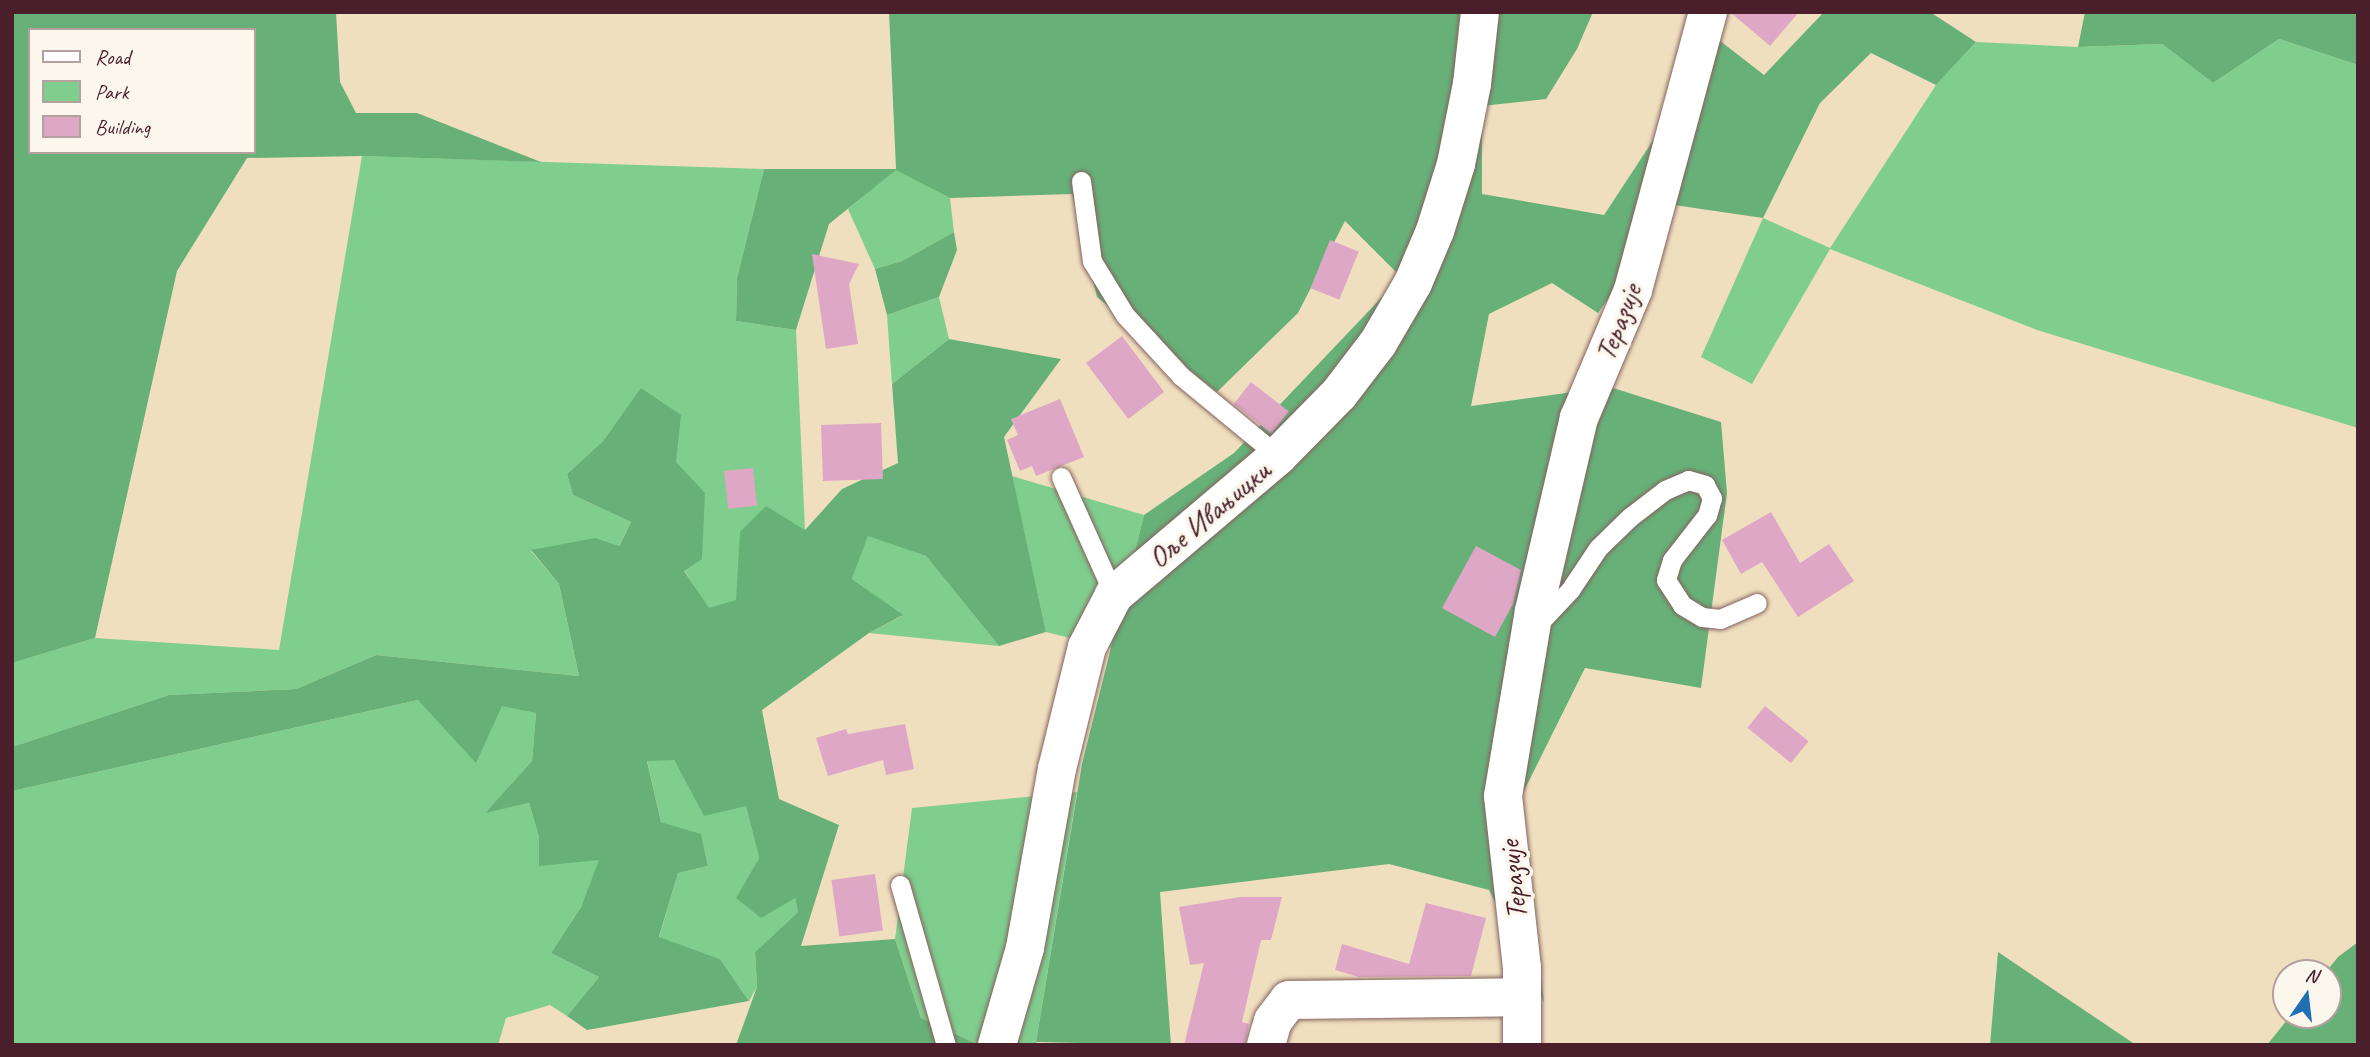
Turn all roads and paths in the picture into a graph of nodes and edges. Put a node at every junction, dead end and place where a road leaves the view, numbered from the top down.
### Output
1 (1480, 12) edge
2 (1708, 12) edge
3 (1081, 181) dead end
4 (1278, 456) junction
5 (1061, 477) dead end
6 (1114, 596) junction
7 (1756, 603) dead end
8 (1530, 633) junction
9 (900, 885) dead end
10 (1522, 997) junction
11 (946, 1045) edge
12 (997, 1045) edge
13 (1266, 1045) edge
14 (1522, 1045) edge

1 - 4 street, Оље Ивањицки
2 - 8 street, Теразије
3 - 4 lane
4 - 6 street, Оље Ивањицки
5 - 6 lane
6 - 12 street, Оље Ивањицки
7 - 8 lane
8 - 10 street, Теразије
9 - 11 lane
10 - 13 street
10 - 14 street, Теразије

